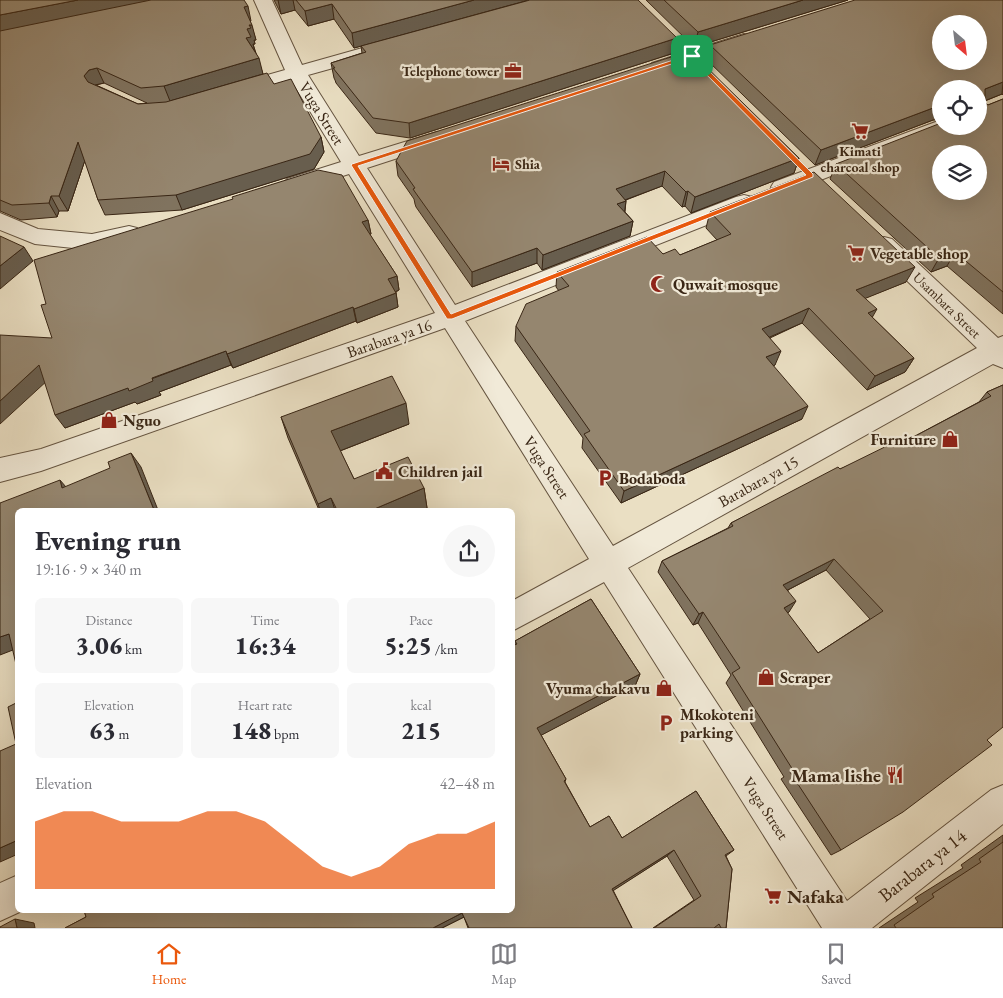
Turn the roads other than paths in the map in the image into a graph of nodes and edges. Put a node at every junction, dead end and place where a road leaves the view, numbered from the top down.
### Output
1 (263, 0) edge
2 (758, 35) edge
3 (412, 40) edge
4 (645, 71) edge
5 (296, 72) junction
6 (216, 96) edge
7 (932, 129) edge
8 (457, 132) edge
9 (354, 165) junction
10 (281, 189) edge
11 (0, 221) edge
12 (867, 229) edge
13 (144, 230) edge
14 (450, 317) junction
15 (1000, 352) edge
16 (0, 470) edge
17 (610, 563) junction
18 (515, 615) edge
19 (1003, 802) edge
20 (15, 894) edge
21 (0, 902) edge
22 (843, 928) edge

1 - 5 street, Vuga Street
2 - 4 street
3 - 5 street
5 - 6 street
5 - 9 street, Vuga Street
7 - 14 street, Barabara ya 16
8 - 9 street
9 - 10 street
9 - 14 street, Vuga Street
11 - 13 street
12 - 15 street, Usambara Street
14 - 16 street, Barabara ya 16
14 - 17 street, Vuga Street
15 - 17 street, Barabara ya 15
17 - 18 street, Barabara ya 15
17 - 22 street, Vuga Street
19 - 22 street, Barabara ya 14
20 - 21 street

